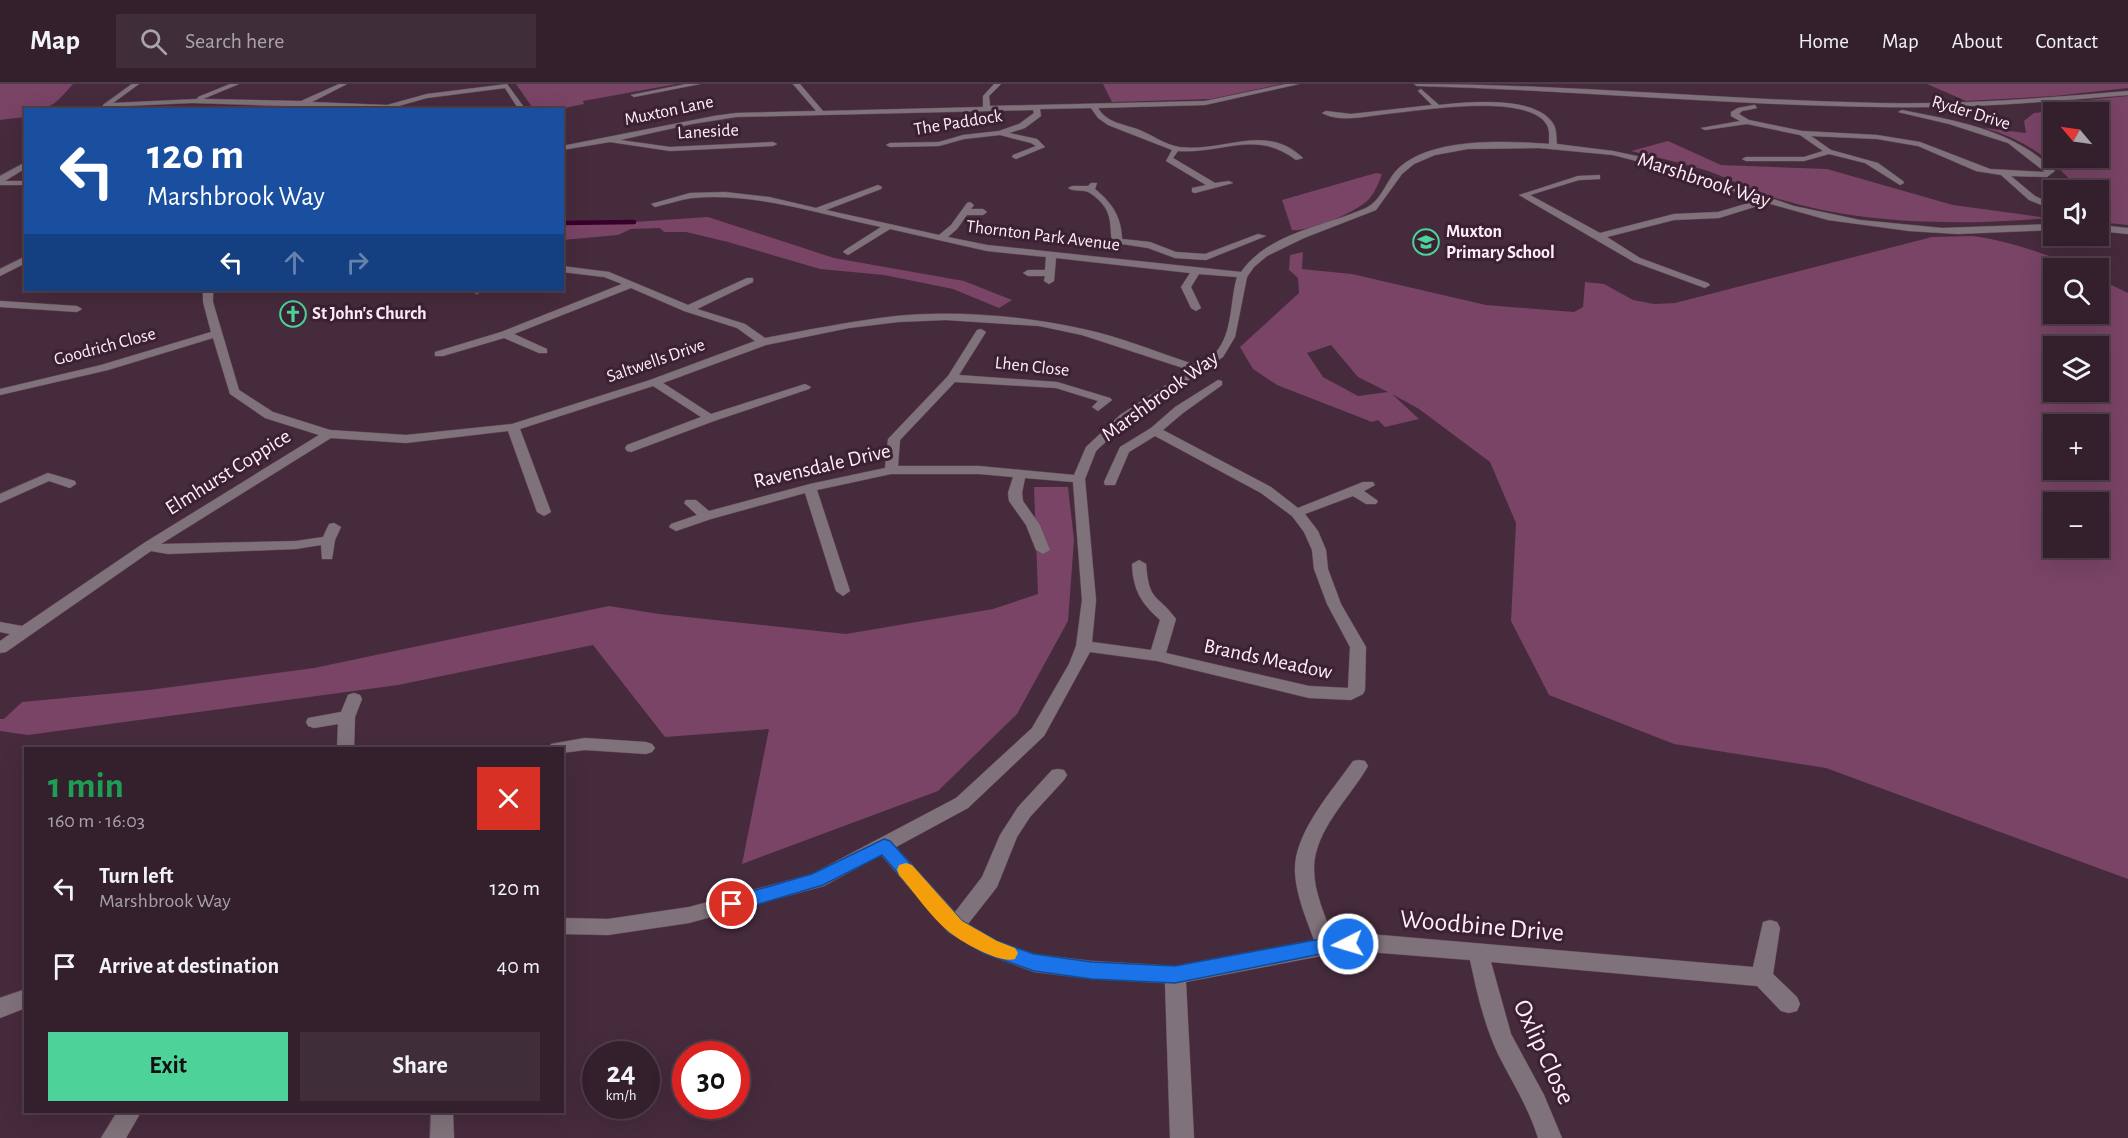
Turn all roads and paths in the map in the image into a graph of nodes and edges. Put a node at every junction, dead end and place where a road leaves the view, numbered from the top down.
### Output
1 (136, 84) edge
2 (236, 84) edge
3 (344, 84) edge
4 (697, 84) edge
5 (796, 84) edge
6 (998, 84) edge
7 (1296, 84) edge
8 (1417, 84) edge
9 (1422, 91) dead end
10 (2128, 93) edge
11 (634, 95) dead end
12 (192, 101) junction
13 (243, 102) junction
14 (301, 103) junction
15 (390, 106) junction
16 (1093, 106) junction
17 (1036, 107) junction
18 (1437, 107) junction
19 (103, 108) edge
20 (232, 108) edge
21 (395, 108) edge
22 (518, 108) edge
23 (987, 109) junction
24 (820, 111) junction
25 (1326, 113) dead end
26 (1747, 122) junction
27 (1705, 128) dead end
28 (1000, 133) junction
29 (1802, 134) junction
30 (610, 141) junction
31 (773, 144) dead end
32 (890, 145) dead end
33 (1553, 145) junction
34 (564, 148) edge
35 (1176, 149) junction
36 (1829, 152) junction
37 (1016, 157) dead end
38 (1299, 158) dead end
39 (1746, 159) dead end
40 (24, 165) edge
41 (2003, 173) junction
42 (1597, 177) dead end
43 (0, 182) edge
44 (24, 183) edge
45 (727, 183) dead end
46 (1229, 183) dead end
47 (1900, 183) dead end
48 (1213, 186) junction
49 (878, 187) dead end
50 (1072, 188) dead end
51 (1195, 190) dead end
52 (725, 195) junction
53 (1764, 201) junction
54 (2043, 203) edge
55 (655, 204) dead end
56 (818, 210) junction
57 (983, 212) dead end
58 (887, 227) junction
59 (2043, 227) edge
60 (2109, 229) edge
61 (2128, 231) edge
62 (1235, 236) dead end
63 (1261, 236) dead end
64 (1599, 236) junction
65 (939, 239) junction
66 (1250, 240) junction
67 (1118, 241) junction
68 (848, 252) dead end
69 (1052, 256) junction
70 (24, 260) edge
71 (1117, 262) junction
72 (564, 269) edge
73 (1196, 271) junction
74 (0, 273) edge
75 (1028, 273) dead end
76 (1243, 275) junction
77 (750, 280) dead end
78 (632, 284) junction
79 (1705, 285) dead end
80 (208, 291) edge
81 (0, 304) edge
82 (1196, 308) dead end
83 (77, 309) dead end
84 (688, 309) junction
85 (981, 332) dead end
86 (218, 333) junction
87 (505, 334) junction
88 (763, 342) junction
89 (543, 351) dead end
90 (439, 354) dead end
91 (1199, 370) junction
92 (952, 378) junction
93 (654, 382) junction
94 (1218, 383) dead end
95 (805, 387) dead end
96 (0, 392) edge
97 (1118, 392) dead end
98 (710, 418) junction
99 (513, 427) junction
100 (1155, 430) junction
101 (329, 434) junction
102 (631, 448) dead end
103 (891, 470) junction
104 (1020, 473) junction
105 (1079, 479) junction
106 (1110, 482) dead end
107 (70, 484) dead end
108 (1368, 484) dead end
109 (810, 488) junction
110 (1354, 491) junction
111 (0, 499) edge
112 (1371, 501) dead end
113 (691, 504) dead end
114 (544, 512) dead end
115 (1297, 513) junction
116 (706, 516) junction
117 (676, 527) dead end
118 (149, 546) junction
119 (1043, 550) dead end
120 (327, 556) dead end
121 (1139, 564) dead end
122 (843, 591) dead end
123 (0, 627) edge
124 (25, 631) junction
125 (1084, 646) junction
126 (0, 648) edge
127 (1157, 656) junction
128 (354, 699) dead end
129 (347, 717) junction
130 (314, 722) dead end
131 (345, 747) edge
132 (564, 747) edge
133 (646, 748) dead end
134 (1359, 766) dead end
135 (1058, 775) dead end
136 (884, 846) junction
137 (564, 926) edge
138 (955, 926) junction
139 (1770, 928) dead end
140 (1326, 946) junction
141 (1479, 954) junction
142 (1175, 975) junction
143 (1762, 977) junction
144 (24, 999) edge
145 (1789, 1004) dead end
146 (0, 1008) edge
147 (129, 1113) edge
148 (442, 1113) edge
149 (113, 1138) edge
150 (442, 1138) edge
151 (1182, 1138) edge
152 (1550, 1138) edge

1 - 19 street
2 - 12 street
3 - 14 street
4 - 11 street
5 - 24 street
6 - 23 street
7 - 16 street, Muxton Lane
8 - 10 street
9 - 18 street
12 - 13 street
12 - 19 street
13 - 14 street
13 - 20 street
14 - 15 street
15 - 21 street
15 - 22 street
16 - 17 street, Muxton Lane
16 - 35 street
17 - 23 street, Muxton Lane
17 - 28 street, The Paddock
18 - 25 street
18 - 33 street
23 - 24 street, Muxton Lane
24 - 30 street, Muxton Lane
26 - 27 street, Ryder Drive
26 - 29 street, Ryder Drive
26 - 41 street, Ryder Drive
28 - 32 street, The Paddock
28 - 37 street
29 - 36 street, Ryder Drive
29 - 41 street, Ryder Drive
30 - 31 street, Laneside
30 - 34 street, Muxton Lane
33 - 53 street, Marshbrook Way
33 - 76 street, Marshbrook Way
35 - 38 street
35 - 48 street
36 - 39 street, Ryder Drive
36 - 47 street, Ryder Drive
40 - 43 street
41 - 54 street
42 - 64 street
43 - 44 street
45 - 52 street
46 - 48 street
48 - 51 street
49 - 56 street
50 - 67 street
52 - 55 street, Thornton Park Avenue
52 - 56 street, Thornton Park Avenue
53 - 59 street, Marshbrook Way
53 - 64 street
56 - 58 street, Thornton Park Avenue
57 - 65 street
58 - 65 street, Thornton Park Avenue
58 - 68 street
60 - 61 street
62 - 66 street
63 - 66 street
64 - 79 street
65 - 69 street, Thornton Park Avenue
66 - 67 street
67 - 71 street
69 - 71 street, Thornton Park Avenue
69 - 75 street
70 - 74 street
71 - 73 street, Thornton Park Avenue
72 - 78 street
73 - 76 street, Thornton Park Avenue
73 - 82 street
76 - 91 street, Marshbrook Way
77 - 84 street
78 - 84 street
78 - 87 street
80 - 86 street, Saltwells Drive
81 - 83 street
84 - 88 street
85 - 92 street
86 - 96 street, Goodrich Close
86 - 101 street, Saltwells Drive
87 - 89 street
87 - 90 street
88 - 91 street, Saltwells Drive
88 - 93 street, Saltwells Drive
91 - 105 street, Marshbrook Way
92 - 97 street, Lhen Close
92 - 103 street
93 - 98 street
93 - 99 street, Saltwells Drive
94 - 100 street
95 - 98 street
98 - 102 street
99 - 101 street, Saltwells Drive
99 - 114 street
100 - 106 street
100 - 115 street, Brands Meadow
101 - 118 street, Elmhurst Coppice
103 - 104 street, Ravensdale Drive
103 - 109 street, Ravensdale Drive
104 - 105 street, Ravensdale Drive
104 - 119 street
105 - 125 street, Marshbrook Way
107 - 111 street
108 - 110 street
109 - 116 street, Ravensdale Drive
109 - 122 street
110 - 112 street
110 - 115 street
113 - 116 street
115 - 127 street, Brands Meadow
116 - 117 street, Ravensdale Drive
118 - 120 street, Elmhurst Coppice
118 - 124 street, Elmhurst Coppice
121 - 127 street
123 - 124 street
124 - 126 street, Elmhurst Coppice
125 - 127 street, Brands Meadow
125 - 136 street, Marshbrook Way
128 - 129 street
129 - 130 street
129 - 131 street
132 - 133 street
134 - 140 street
135 - 138 street
136 - 137 street, Marshbrook Way
136 - 138 street, Woodbine Drive
138 - 142 street, Woodbine Drive
139 - 143 street
140 - 141 street, Woodbine Drive
140 - 142 street, Woodbine Drive
141 - 143 street, Woodbine Drive
141 - 152 street, Oxlip Close
142 - 151 street
143 - 145 street
144 - 146 street
147 - 149 street
148 - 150 street

